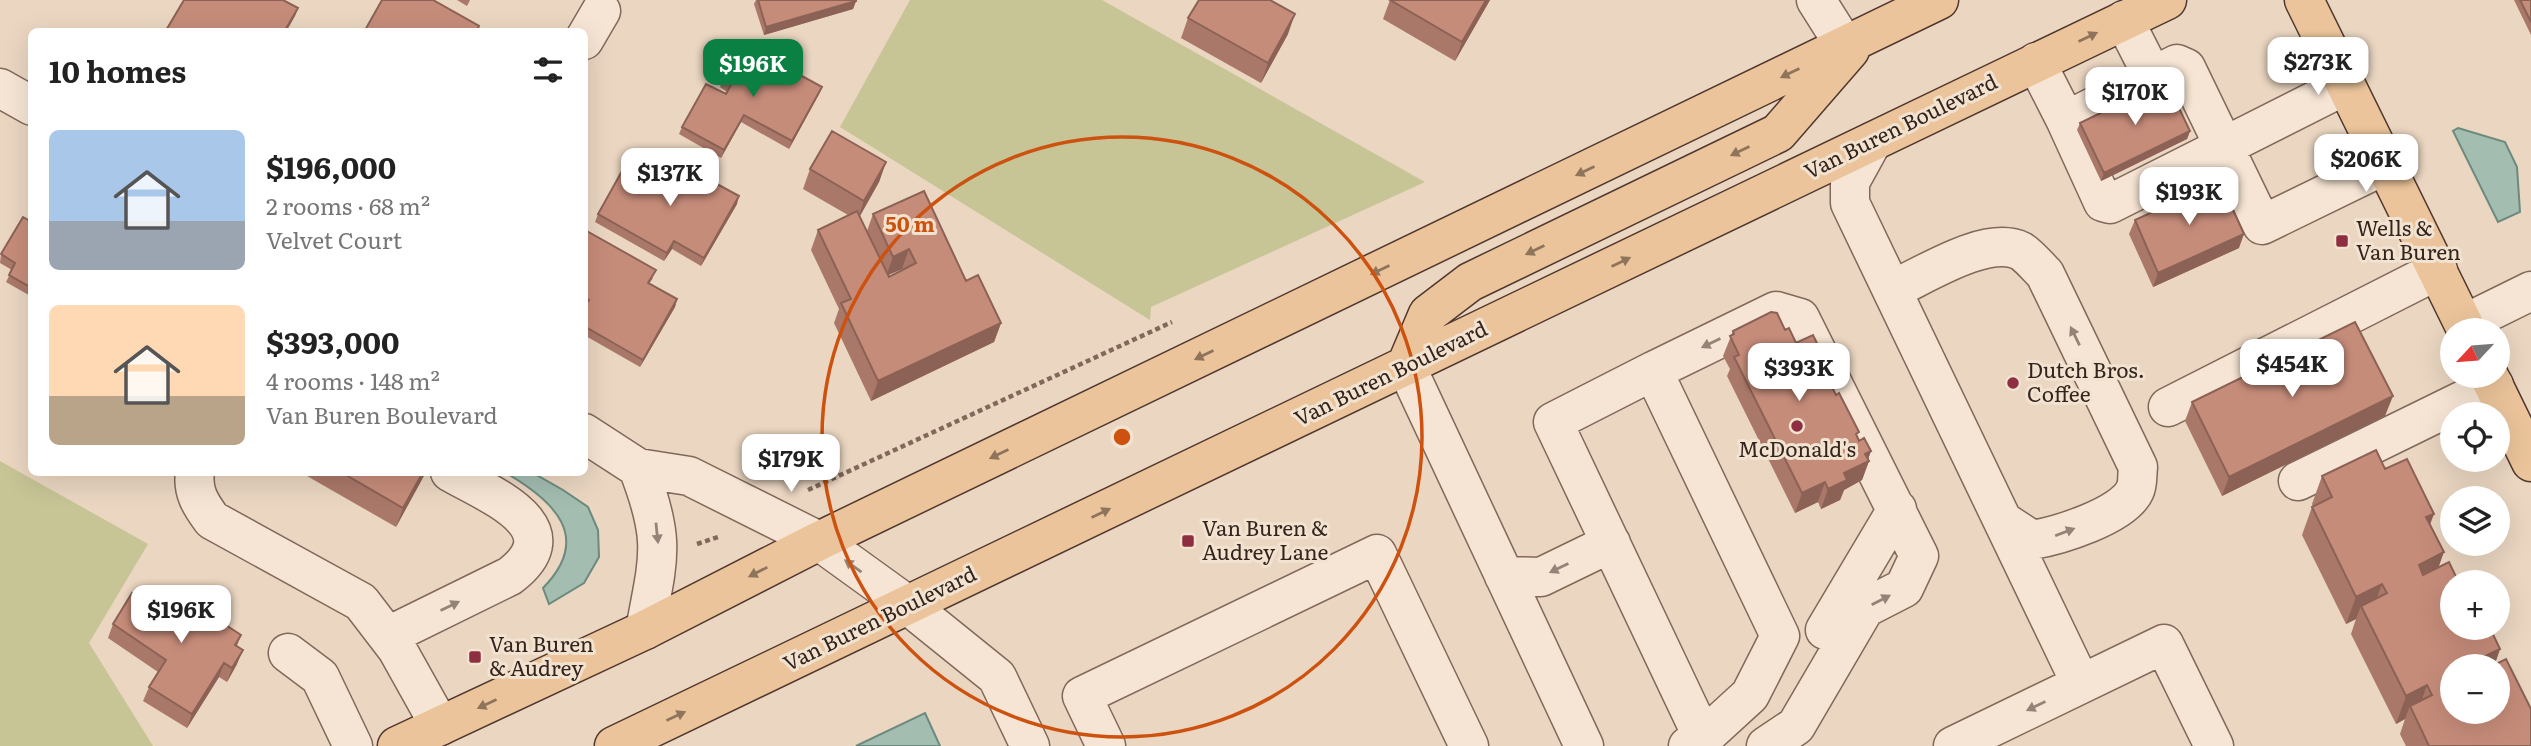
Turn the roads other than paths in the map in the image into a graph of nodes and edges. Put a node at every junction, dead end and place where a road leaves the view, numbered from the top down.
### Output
1 (1816, 0) edge
2 (1939, 0) edge
3 (2167, 0) edge
4 (2304, 0) edge
5 (2124, 20) junction
6 (1852, 43) junction
7 (2036, 62) junction
8 (2153, 77) junction
9 (2346, 85) junction
10 (0, 88) edge
11 (28, 104) edge
12 (2066, 121) junction
13 (1872, 142) junction
14 (2224, 148) junction
15 (2385, 165) junction
16 (1777, 188) junction
17 (1850, 203) junction
18 (2438, 270) junction
19 (1892, 290) junction
20 (2531, 291) edge
21 (2460, 318) edge
22 (2483, 318) edge
23 (1406, 366) junction
24 (1653, 371) junction
25 (2477, 388) edge
26 (2495, 388) edge
27 (2168, 407) dead end
28 (588, 436) edge
29 (2528, 446) edge
30 (638, 468) junction
31 (195, 476) edge
32 (457, 476) edge
33 (2298, 481) dead end
34 (1897, 509) junction
35 (2003, 521) junction
36 (818, 541) junction
37 (1611, 543) junction
38 (1504, 576) junction
39 (909, 606) junction
40 (645, 630) junction
41 (388, 636) junction
42 (288, 653) dead end
43 (2081, 684) junction
44 (440, 726) junction
45 (1695, 742) edge
46 (353, 746) edge
47 (397, 746) edge
48 (614, 746) edge
49 (1030, 746) edge
50 (1106, 746) edge
51 (1469, 746) edge
52 (1584, 746) edge
53 (1755, 746) edge
54 (1766, 746) edge
55 (1953, 746) edge
56 (2214, 746) edge

1 - 6 street
2 - 6 main road
3 - 5 main road, Van Buren Boulevard
4 - 9 main road
7 -> 5 main road, Van Buren Boulevard
5 - 8 street
6 -> 23 main road
6 -> 36 main road
7 - 12 street
7 - 13 main road, Van Buren Boulevard
8 - 12 street
8 - 14 street
9 - 14 street
9 - 15 main road
10 - 11 street
12 - 14 street
13 - 16 main road, Van Buren Boulevard
13 - 17 street
14 - 15 street
15 - 18 main road
16 - 17 street
23 -> 16 main road, Van Buren Boulevard
17 - 19 street
18 - 21 main road
18 - 27 street
19 - 35 street
35 -> 19 street
20 - 22 street
23 - 38 street
39 -> 23 main road, Van Buren Boulevard
34 -> 24 street
24 - 37 street
24 - 45 street
25 - 33 street
26 - 29 main road
28 - 30 street
30 - 36 street
30 -> 40 street
31 - 41 street
41 -> 32 street
34 - 53 street
54 -> 34 street
35 - 43 street
39 -> 36 street
36 -> 40 main road
37 -> 38 street
37 - 45 street
38 - 52 street
48 -> 39 main road, Van Buren Boulevard
39 - 49 street
40 -> 44 main road
41 - 44 street
42 - 46 street
43 -> 55 street
43 - 56 street
44 - 47 main road
50 - 51 street

